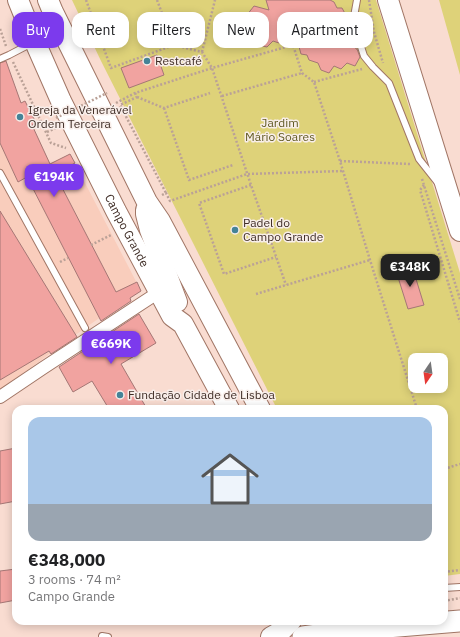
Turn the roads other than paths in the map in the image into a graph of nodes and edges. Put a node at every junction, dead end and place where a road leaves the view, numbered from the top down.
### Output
1 (18, 0) edge
2 (48, 0) edge
3 (357, 0) edge
4 (388, 0) edge
5 (23, 12) edge
6 (23, 48) edge
7 (38, 48) edge
8 (0, 59) edge
9 (0, 173) edge
10 (449, 199) junction
11 (147, 202) junction
12 (460, 231) edge
13 (159, 292) junction
14 (183, 324) junction
15 (85, 328) dead end
16 (0, 397) edge
17 (227, 405) edge
18 (258, 405) edge
19 (460, 587) edge
20 (448, 588) edge
21 (460, 621) edge
22 (448, 622) edge
23 (287, 625) edge
24 (411, 625) edge
25 (362, 629) edge
26 (315, 632) edge
27 (271, 637) edge

1 - 5 main road, Campo Grande
2 - 11 main road
3 - 10 lane
4 - 10 main road
6 - 8 lane
7 - 13 main road, Campo Grande
9 - 15 lane
10 - 12 main road
11 - 14 main road
11 - 18 main road
13 - 14 main road, Campo Grande
13 - 16 street
14 - 17 main road, Campo Grande
19 - 20 lane
21 - 22 highway
23 - 27 main road
24 - 25 highway
25 - 26 highway

